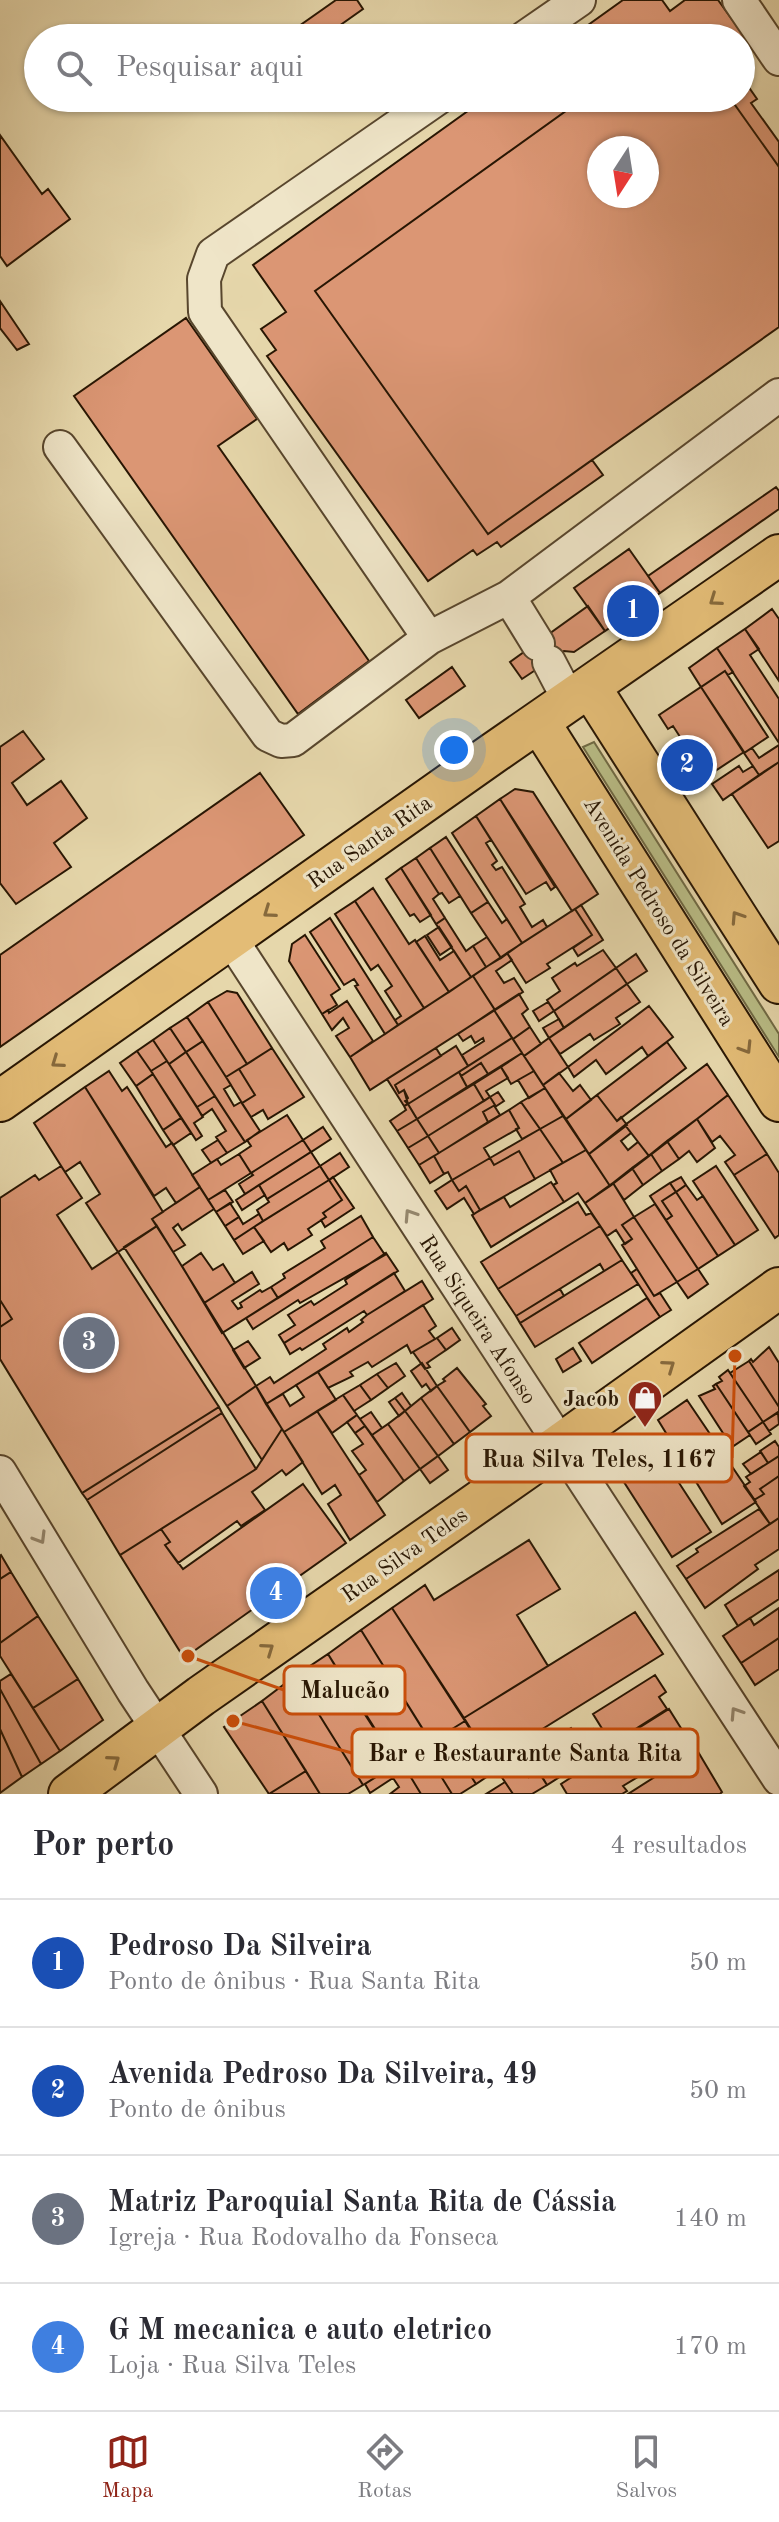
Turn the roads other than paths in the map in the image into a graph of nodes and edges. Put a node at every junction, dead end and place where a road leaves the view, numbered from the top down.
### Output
1 (579, 0) edge
2 (739, 0) edge
3 (544, 24) edge
4 (779, 59) edge
5 (418, 112) edge
6 (779, 395) edge
7 (60, 447) dead end
8 (779, 555) edge
9 (509, 597) junction
10 (429, 638) junction
11 (559, 669) junction
12 (539, 722) junction
13 (231, 939) junction
14 (779, 983) edge
15 (0, 1101) edge
16 (779, 1101) edge
17 (779, 1288) edge
18 (560, 1444) junction
19 (0, 1472) edge
20 (159, 1728) junction
21 (779, 1779) edge
22 (69, 1794) edge
23 (201, 1794) edge

1 - 3 street
2 - 4 street
5 - 10 street
6 - 9 street
7 - 10 street
8 -> 11 main road, Rua Santa Rita
9 - 10 street
9 - 11 street
11 - 12 main road, Rua Santa Rita
14 -> 11 main road
12 -> 13 main road, Rua Santa Rita
12 -> 16 main road, Avenida Pedroso da Silveira
13 -> 15 main road, Rua Santa Rita
18 -> 13 street, Rua Siqueira Afonso
18 -> 17 main road, Rua Silva Teles
20 -> 18 main road, Rua Silva Teles
21 -> 18 street, Rua Siqueira Afonso
19 -> 20 street
22 -> 20 main road, Rua Silva Teles
20 - 23 street

